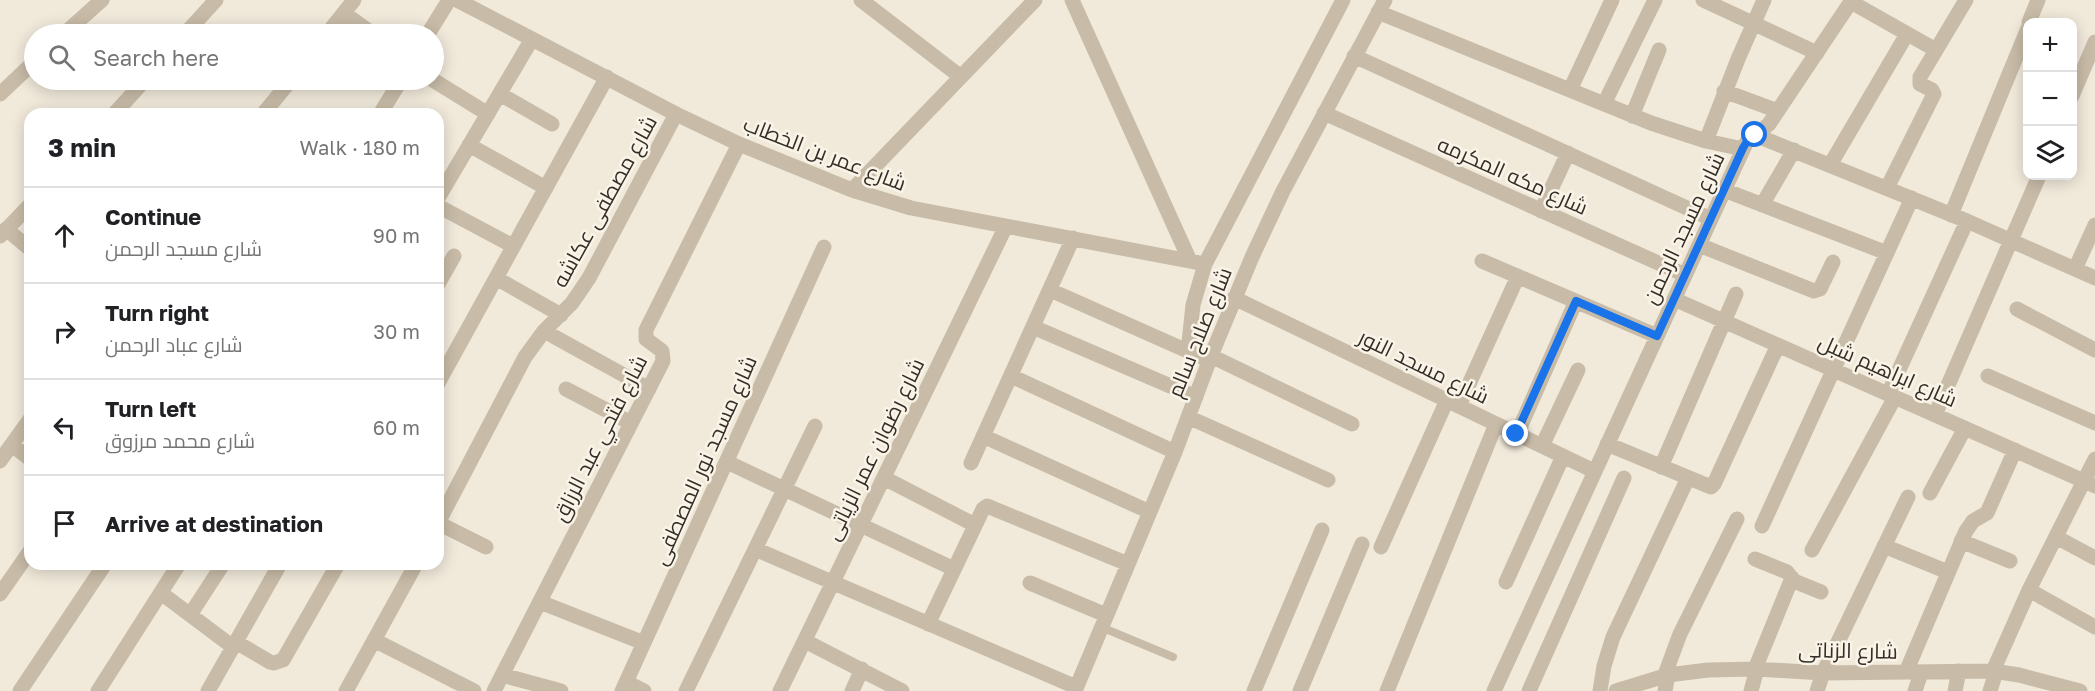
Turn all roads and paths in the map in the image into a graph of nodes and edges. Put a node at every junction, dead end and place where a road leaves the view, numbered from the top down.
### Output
1 (102, 0) edge
2 (216, 0) edge
3 (354, 0) edge
4 (449, 0) edge
5 (457, 0) edge
6 (861, 0) edge
7 (1035, 0) edge
8 (1072, 0) edge
9 (1343, 0) edge
10 (1612, 0) edge
11 (1655, 0) edge
12 (1703, 0) edge
13 (1764, 0) edge
14 (1966, 0) edge
15 (2038, 0) edge
16 (1851, 1) edge
17 (1382, 6) edge
18 (344, 13) junction
19 (2031, 18) edge
20 (1754, 22) junction
21 (75, 24) edge
22 (194, 24) edge
23 (335, 24) edge
24 (359, 24) edge
25 (434, 24) edge
26 (1907, 34) junction
27 (532, 39) junction
28 (2023, 40) edge
29 (2095, 42) edge
30 (1659, 50) dead end
31 (1936, 50) junction
32 (1817, 53) junction
33 (1354, 56) junction
34 (24, 71) edge
35 (607, 77) junction
36 (961, 77) junction
37 (2077, 86) edge
38 (444, 87) edge
39 (138, 90) edge
40 (283, 90) edge
41 (395, 90) edge
42 (1570, 90) junction
43 (1724, 91) junction
44 (0, 94) edge
45 (500, 94) junction
46 (1604, 104) junction
47 (124, 108) edge
48 (268, 108) edge
49 (384, 108) edge
50 (1778, 111) junction
51 (1324, 113) junction
52 (488, 114) junction
53 (676, 114) junction
54 (1632, 116) junction
55 (552, 124) dead end
56 (1755, 135) junction
57 (1706, 141) junction
58 (739, 144) junction
59 (469, 145) junction
60 (1743, 148) junction
61 (1794, 150) junction
62 (1568, 153) junction
63 (1830, 165) junction
64 (444, 178) edge
65 (2037, 180) edge
66 (546, 188) junction
67 (1887, 188) junction
68 (852, 190) junction
69 (1724, 190) junction
70 (1912, 198) junction
71 (1762, 205) junction
72 (444, 209) edge
73 (24, 211) edge
74 (1541, 211) junction
75 (1951, 215) junction
76 (1711, 219) junction
77 (1967, 221) junction
78 (2095, 225) edge
79 (1006, 226) junction
80 (3, 233) edge
81 (1073, 238) junction
82 (2012, 241) junction
83 (24, 245) edge
84 (1699, 245) junction
85 (513, 246) junction
86 (824, 247) dead end
87 (1887, 253) junction
88 (454, 256) dead end
89 (1190, 261) junction
90 (1482, 261) dead end
91 (1833, 262) dead end
92 (1205, 264) junction
93 (2075, 269) junction
94 (444, 274) edge
95 (1685, 275) junction
96 (1518, 276) junction
97 (496, 278) junction
98 (2095, 278) edge
99 (1050, 290) junction
100 (1736, 294) dead end
101 (1234, 298) junction
102 (1674, 299) junction
103 (1576, 301) junction
104 (2017, 309) dead end
105 (561, 315) junction
106 (1724, 321) junction
107 (1033, 327) junction
108 (544, 331) junction
109 (1657, 336) junction
110 (1778, 345) junction
111 (2095, 350) edge
112 (1188, 351) junction
113 (1211, 358) junction
114 (1834, 369) junction
115 (1578, 370) dead end
116 (444, 372) edge
117 (1011, 376) junction
118 (1988, 376) dead end
119 (566, 389) dead end
120 (649, 389) junction
121 (1892, 395) junction
122 (1196, 397) junction
123 (1453, 403) junction
124 (1935, 415) junction
125 (1188, 417) junction
126 (631, 423) junction
127 (2095, 423) edge
128 (1352, 424) dead end
129 (1496, 424) junction
130 (815, 426) dead end
131 (24, 428) edge
132 (1965, 428) junction
133 (1516, 434) junction
134 (983, 436) junction
135 (1607, 444) junction
136 (12, 445) junction
137 (1542, 446) junction
138 (2015, 450) junction
139 (1175, 452) junction
140 (24, 454) edge
141 (1563, 456) junction
142 (2095, 459) edge
143 (0, 461) edge
144 (727, 462) junction
145 (971, 463) dead end
146 (1661, 467) junction
147 (1594, 471) junction
148 (884, 478) junction
149 (1624, 478) dead end
150 (1688, 478) junction
151 (1328, 480) dead end
152 (2090, 483) edge
153 (784, 489) junction
154 (1930, 493) dead end
155 (1908, 496) dead end
156 (444, 512) edge
157 (1150, 512) junction
158 (1737, 519) dead end
159 (861, 525) junction
160 (975, 525) junction
161 (444, 526) edge
162 (1762, 526) dead end
163 (1322, 530) dead end
164 (2056, 537) junction
165 (1961, 541) junction
166 (1362, 544) dead end
167 (1884, 546) junction
168 (1381, 547) dead end
169 (486, 548) dead end
170 (755, 549) junction
171 (1812, 550) dead end
172 (2095, 558) edge
173 (1755, 559) dead end
174 (24, 560) edge
175 (2010, 561) dead end
176 (1128, 564) junction
177 (954, 569) junction
178 (101, 570) edge
179 (175, 570) edge
180 (219, 570) edge
181 (277, 570) edge
182 (335, 570) edge
183 (413, 570) edge
184 (1948, 572) junction
185 (1792, 578) junction
186 (1506, 582) dead end
187 (833, 583) junction
188 (1030, 583) dead end
189 (2029, 590) junction
190 (1821, 592) dead end
191 (161, 593) junction
192 (0, 594) edge
193 (540, 602) junction
194 (190, 615) junction
195 (1104, 621) junction
196 (928, 624) junction
197 (2095, 627) edge
198 (374, 640) junction
199 (805, 640) junction
200 (644, 643) junction
201 (234, 645) junction
202 (1173, 657) dead end
203 (862, 669) junction
204 (1756, 669) junction
205 (1959, 671) junction
206 (1994, 671) junction
207 (1913, 672) junction
208 (1822, 673) junction
209 (502, 675) junction
210 (1666, 681) edge
211 (624, 687) edge
212 (2058, 688) edge
213 (1075, 689) edge
214 (20, 691) edge
215 (98, 691) edge
216 (208, 691) edge
217 (346, 691) edge
218 (474, 691) edge
219 (494, 691) edge
220 (561, 691) edge
221 (644, 691) edge
222 (686, 691) edge
223 (780, 691) edge
224 (852, 691) edge
225 (902, 691) edge
226 (1254, 691) edge
227 (1300, 691) edge
228 (1387, 691) edge
229 (1494, 691) edge
230 (1529, 691) edge
231 (1600, 691) edge
232 (1616, 691) edge
233 (1751, 691) edge
234 (1817, 691) edge
235 (1915, 691) edge
236 (1955, 691) edge
237 (1990, 691) edge
238 (2080, 691) edge

1 - 21 street
2 - 22 street
3 - 18 street
4 - 25 street
5 - 27 street, شارع عمر بن الخطاب
6 - 36 street
7 - 36 street
8 - 89 street
9 - 92 street
10 - 42 street
11 - 46 street
12 - 20 street
13 - 20 street
14 - 31 street
15 - 19 street
16 - 26 street
16 - 32 street, شارع مسجد الرحمن
17 - 33 street, شارع صلاح سالم
17 - 42 street
18 - 23 street
18 - 24 street
20 - 32 street
20 - 43 street
26 - 31 street
26 - 63 street
27 - 35 street, شارع عمر بن الخطاب
27 - 45 street
28 - 75 street
29 - 37 street
30 - 54 street
31 - 67 street
32 - 50 street, شارع مسجد الرحمن
33 - 51 street, شارع صلاح سالم
33 - 62 street
34 - 44 street
35 - 53 street, شارع عمر بن الخطاب
35 - 66 street
36 - 68 street
38 - 52 street
39 - 47 street
40 - 48 street
41 - 49 street
42 - 46 street
43 - 50 street
43 - 57 street
45 - 52 street
45 - 55 street
46 - 54 street
50 - 56 street, شارع مسجد الرحمن
51 - 74 street, شارع مكه المكرمه
51 - 101 street, شارع صلاح سالم
52 - 59 street
53 - 58 street, شارع عمر بن الخطاب
53 - 105 street, شارع مصطفى عكاشه
54 - 57 street
56 - 60 street, شارع مسجد الرحمن
56 - 61 street
57 - 60 street
58 - 68 street, شارع عمر بن الخطاب
58 - 120 street, شارع فتحي عبد الرزاق
59 - 64 street
59 - 66 street
60 - 69 street, شارع مسجد الرحمن
61 - 63 street
61 - 71 street
62 - 74 street
62 - 76 street
63 - 67 street
65 - 82 street
66 - 85 street
67 - 70 street
68 - 79 street, شارع عمر بن الخطاب
69 - 71 street
69 - 76 street, شارع مسجد الرحمن
70 - 75 street
70 - 87 street
71 - 87 street
72 - 85 street
73 - 80 street
74 - 95 street, شارع مكه المكرمه
75 - 77 street
76 - 84 street, شارع مسجد الرحمن
77 - 82 street
77 - 121 street
78 - 93 street
79 - 81 street, شارع عمر بن الخطاب
79 - 148 street, شارع رضوان عمر الزياتى
80 - 83 street
81 - 89 street, شارع عمر بن الخطاب
81 - 99 street
82 - 93 street
82 - 124 street
84 - 91 street
84 - 95 street, شارع مسجد الرحمن
85 - 97 street
86 - 144 street, شارع مسجد نور المصطفى
87 - 114 street
88 - 94 street
89 - 92 street, شارع عمر بن الخطاب
90 - 96 street
92 - 112 street
93 - 98 street
95 - 102 street, شارع مسجد الرحمن
96 - 103 street
96 - 123 street
97 - 105 street
97 - 116 street
99 - 107 street
99 - 112 street
100 - 106 street
101 - 113 street, شارع صلاح سالم
101 - 123 street, شارع مسجد النور
102 - 106 street, شارع ابراهيم شبل
102 - 109 street, شارع مسجد الرحمن
103 - 109 street
103 - 133 street
104 - 111 street
105 - 108 street, شارع مصطفى عكاشه
106 - 110 street, شارع ابراهيم شبل
106 - 146 street
107 - 117 street
107 - 122 street
108 - 120 street
108 - 156 street, شارع مصطفى عكاشه
109 - 135 street, شارع مسجد الرحمن
110 - 114 street, شارع ابراهيم شبل
110 - 150 street
112 - 113 street
113 - 122 street, شارع صلاح سالم
113 - 128 street
114 - 121 street, شارع ابراهيم شبل
114 - 162 street
115 - 137 street
117 - 134 street
117 - 139 street
118 - 127 street
119 - 126 street
120 - 126 street, شارع فتحي عبد الرزاق
121 - 124 street, شارع ابراهيم شبل
121 - 171 street
122 - 125 street, شارع صلاح سالم
123 - 129 street, شارع مسجد النور
123 - 168 street
124 - 132 street, شارع ابراهيم شبل
125 - 139 street, شارع صلاح سالم
125 - 151 street
126 - 193 street, شارع فتحي عبد الرزاق
129 - 133 street, شارع مسجد النور
129 - 228 street
130 - 153 street
131 - 136 street
132 - 138 street, شارع ابراهيم شبل
132 - 154 street
133 - 137 street, شارع مسجد النور
134 - 145 street
134 - 157 street
135 - 146 street
135 - 147 street, شارع مسجد الرحمن
136 - 140 street
136 - 143 street
137 - 141 street, شارع مسجد النور
138 - 152 street, شارع ابراهيم شبل
138 - 165 street
139 - 157 street, شارع صلاح سالم
141 - 147 street, شارع مسجد النور
141 - 186 street
142 - 152 street
144 - 153 street
144 - 200 street, شارع مسجد نور المصطفى
146 - 150 street
147 - 229 street, شارع مسجد الرحمن
148 - 159 street, شارع رضوان عمر الزياتى
148 - 160 street
149 - 230 street
150 - 231 street
152 - 164 street
153 - 159 street
153 - 170 street
155 - 167 street
157 - 176 street, شارع صلاح سالم
158 - 210 street
159 - 177 street
159 - 187 street, شارع رضوان عمر الزياتى
160 - 176 street
160 - 177 street
161 - 169 street
163 - 226 street
164 - 172 street
164 - 189 street
165 - 175 street
165 - 184 street
166 - 227 street
167 - 184 street
167 - 208 street
170 - 187 street
170 - 222 street
173 - 185 street
174 - 192 street
176 - 195 street, شارع صلاح سالم
177 - 196 street
178 - 214 street
179 - 191 street
180 - 194 street
181 - 201 street
182 - 201 street
183 - 198 street
184 - 207 street
185 - 190 street
185 - 204 street
187 - 196 street
187 - 199 street, شارع رضوان عمر الزياتى
188 - 195 street
189 - 197 street
189 - 206 street
191 - 194 street
191 - 215 street
193 - 200 street
193 - 209 street, شارع فتحي عبد الرزاق
194 - 201 street
195 - 202 lane
195 - 213 street, شارع صلاح سالم
196 - 213 street
198 - 217 street
198 - 218 street
199 - 203 street
199 - 223 street, شارع رضوان عمر الزياتى
200 - 211 street, شارع مسجد نور المصطفى
201 - 216 street
203 - 224 street
203 - 225 street
204 - 208 street, شارع الزناتى
204 - 210 street, شارع الزناتى
204 - 233 street
205 - 206 street, شارع الزناتى
205 - 207 street, شارع الزناتى
205 - 236 street
206 - 212 street, شارع الزناتى
206 - 237 street
207 - 208 street, شارع الزناتى
207 - 235 street
208 - 234 street
209 - 219 street, شارع فتحي عبد الرزاق
209 - 220 street
210 - 232 street, شارع الزناتى
211 - 221 street
212 - 238 street, شارع الزناتى

